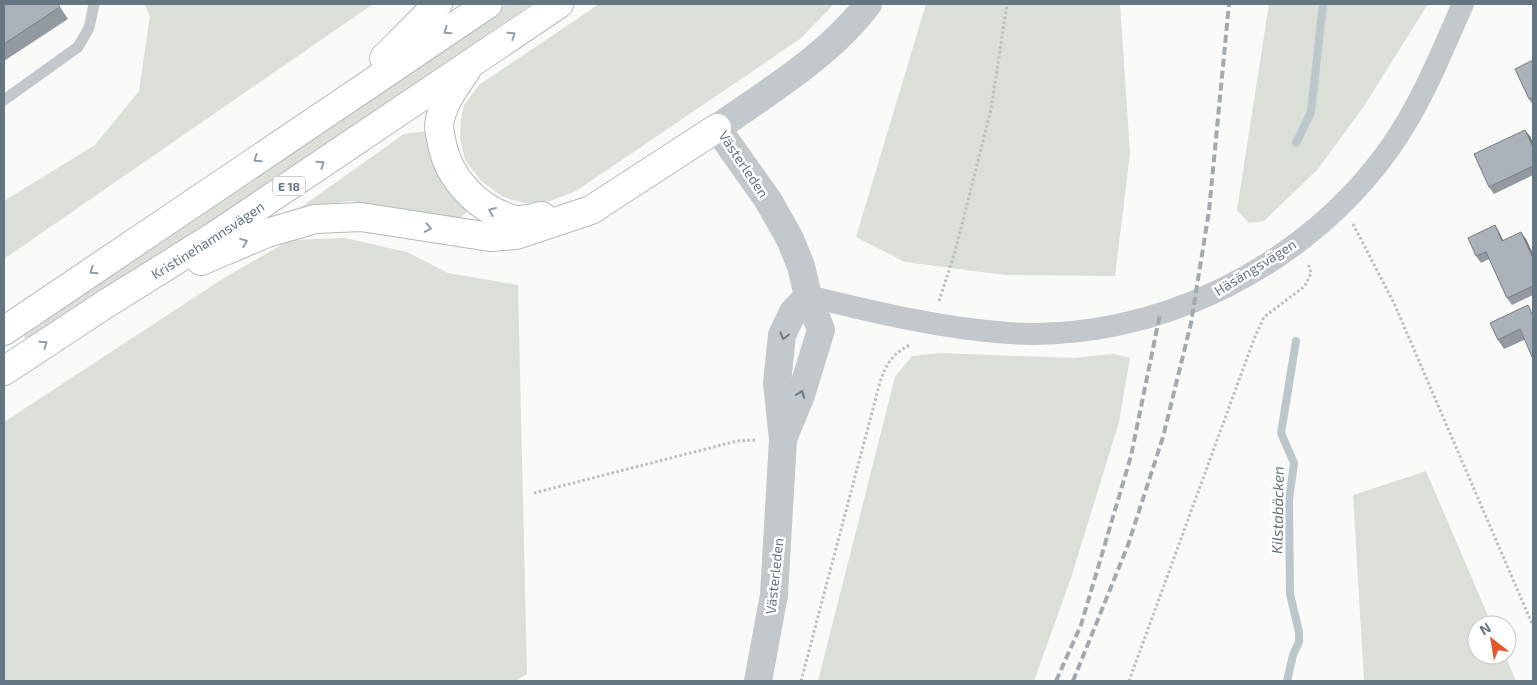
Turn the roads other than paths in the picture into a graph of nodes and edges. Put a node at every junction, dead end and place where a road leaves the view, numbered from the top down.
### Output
1 (94, 4) edge
2 (438, 4) edge
3 (488, 4) edge
4 (560, 4) edge
5 (868, 4) edge
6 (1462, 4) edge
7 (472, 62) junction
8 (4, 100) edge
9 (340, 102) junction
10 (717, 128) junction
11 (591, 210) junction
12 (808, 296) junction
13 (104, 304) junction
14 (4, 331) edge
15 (4, 371) edge
16 (783, 439) junction
17 (758, 681) edge

1 - 8 lane
2 - 9 highway
3 -> 9 highway
7 -> 4 highway, Kristinehamnsvägen / E 18
5 - 10 street, Västerleden
6 - 12 street, Häsängsvägen
11 -> 7 highway, E 18
13 -> 7 highway, Kristinehamnsvägen / E 18
9 -> 14 highway
10 - 11 highway, E 18
10 - 12 street, Västerleden
13 -> 11 highway, E 18
12 -> 16 street, Västerleden
16 -> 12 street, Västerleden
15 -> 13 highway, Kristinehamnsvägen / E 18
16 - 17 street, Västerleden

